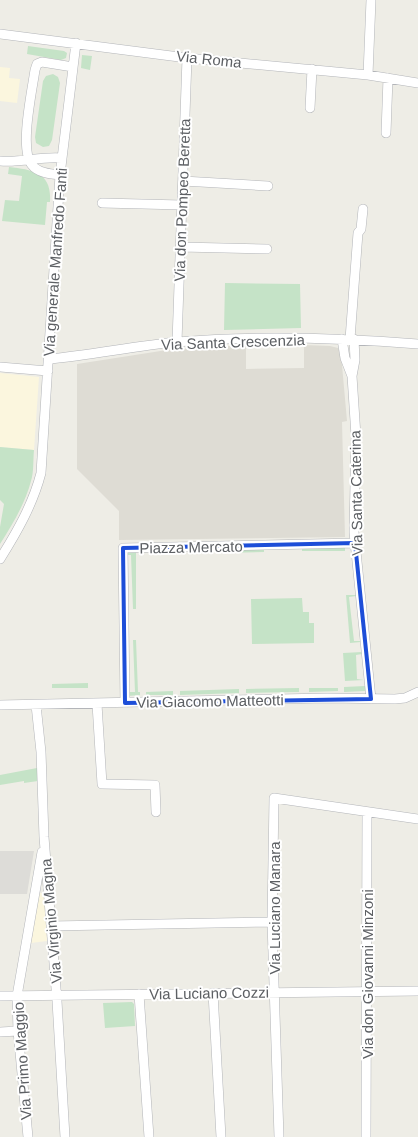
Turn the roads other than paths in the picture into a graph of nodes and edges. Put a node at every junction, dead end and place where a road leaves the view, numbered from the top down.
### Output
1 (371, 0) edge
2 (0, 34) edge
3 (76, 42) junction
4 (188, 58) junction
5 (73, 67) junction
6 (312, 69) junction
7 (368, 75) junction
8 (388, 78) junction
9 (418, 83) edge
10 (310, 108) dead end
11 (386, 133) dead end
12 (62, 158) junction
13 (28, 160) junction
14 (0, 161) edge
15 (60, 175) junction
16 (183, 181) junction
17 (268, 186) dead end
18 (102, 203) dead end
19 (182, 205) junction
20 (363, 209) dead end
21 (181, 247) junction
22 (268, 249) dead end
23 (349, 339) junction
24 (177, 342) junction
25 (418, 344) edge
26 (49, 359) junction
27 (0, 367) edge
28 (48, 371) junction
29 (355, 543) junction
30 (0, 559) edge
31 (418, 692) edge
32 (371, 699) junction
33 (125, 703) junction
34 (97, 704) junction
35 (0, 705) edge
36 (36, 705) junction
37 (156, 812) dead end
38 (367, 812) junction
39 (418, 819) edge
40 (44, 837) junction
41 (272, 922) junction
42 (51, 926) junction
43 (367, 991) junction
44 (418, 991) edge
45 (274, 992) junction
46 (213, 993) junction
47 (139, 994) junction
48 (57, 995) junction
49 (0, 996) edge
50 (16, 996) junction
51 (18, 1031) junction
52 (0, 1032) edge
53 (28, 1137) edge
54 (64, 1137) edge
55 (149, 1137) edge
56 (221, 1137) edge
57 (279, 1137) edge
58 (366, 1137) edge

1 - 7 street
2 - 3 street, Via Roma
3 - 4 street, Via Roma
3 - 5 street, Via generale Manfredo Fanti
4 - 6 street, Via Roma
4 - 16 street, Via don Pompeo Beretta
5 - 12 street, Via generale Manfredo Fanti
5 - 13 street
6 - 7 street, Via Roma
6 - 10 street
7 - 8 street, Via Roma
8 - 9 street, Via Roma
8 - 11 street
12 - 13 street
12 - 15 street, Via generale Manfredo Fanti
13 - 14 street
13 - 15 street
15 - 26 street, Via generale Manfredo Fanti
16 - 17 street
16 - 19 street, Via don Pompeo Beretta
18 - 19 street
19 - 21 street, Via don Pompeo Beretta
20 - 23 street, Via Santa Caterina
21 - 22 street
21 - 24 street, Via don Pompeo Beretta
23 - 24 street, Via Santa Crescenzia
23 - 25 street, Via Santa Crescenzia
23 - 29 street, Via Santa Caterina
24 - 26 street, Via Santa Crescenzia
26 - 28 street, Via generale Manfredo Fanti
27 - 28 street
28 - 30 street, Via generale Manfredo Fanti
29 - 32 street, Via Santa Caterina
29 - 33 street, Piazza Mercato
31 - 32 street, Via Giacomo Matteotti
32 - 33 street, Via Giacomo Matteotti
33 - 34 street, Via Giacomo Matteotti
34 - 36 street, Via Giacomo Matteotti
34 - 37 street
35 - 36 street, Via Giacomo Matteotti
36 - 40 street, Via Virginio Magna
38 - 39 street
38 - 41 street, Via Luciano Manara
38 - 43 street, Via don Giovanni Minzoni
40 - 42 street, Via Virginio Magna
40 - 50 street, Via Primo Maggio
41 - 42 street
41 - 45 street, Via Luciano Manara
42 - 48 street, Via Virginio Magna
43 - 44 street, Via Luciano Cozzi
43 - 45 street, Via Luciano Cozzi
43 - 58 street, Via don Giovanni Minzoni
45 - 46 street, Via Luciano Cozzi
45 - 57 street, Via Luciano Manara
46 - 47 street, Via Luciano Cozzi
46 - 56 street
47 - 48 street, Via Luciano Cozzi
47 - 55 street
48 - 50 street, Via Luciano Cozzi
48 - 54 street, Via Virginio Magna
49 - 50 street, Via Luciano Cozzi
50 - 51 street, Via Primo Maggio
51 - 52 street
51 - 53 street, Via Primo Maggio

